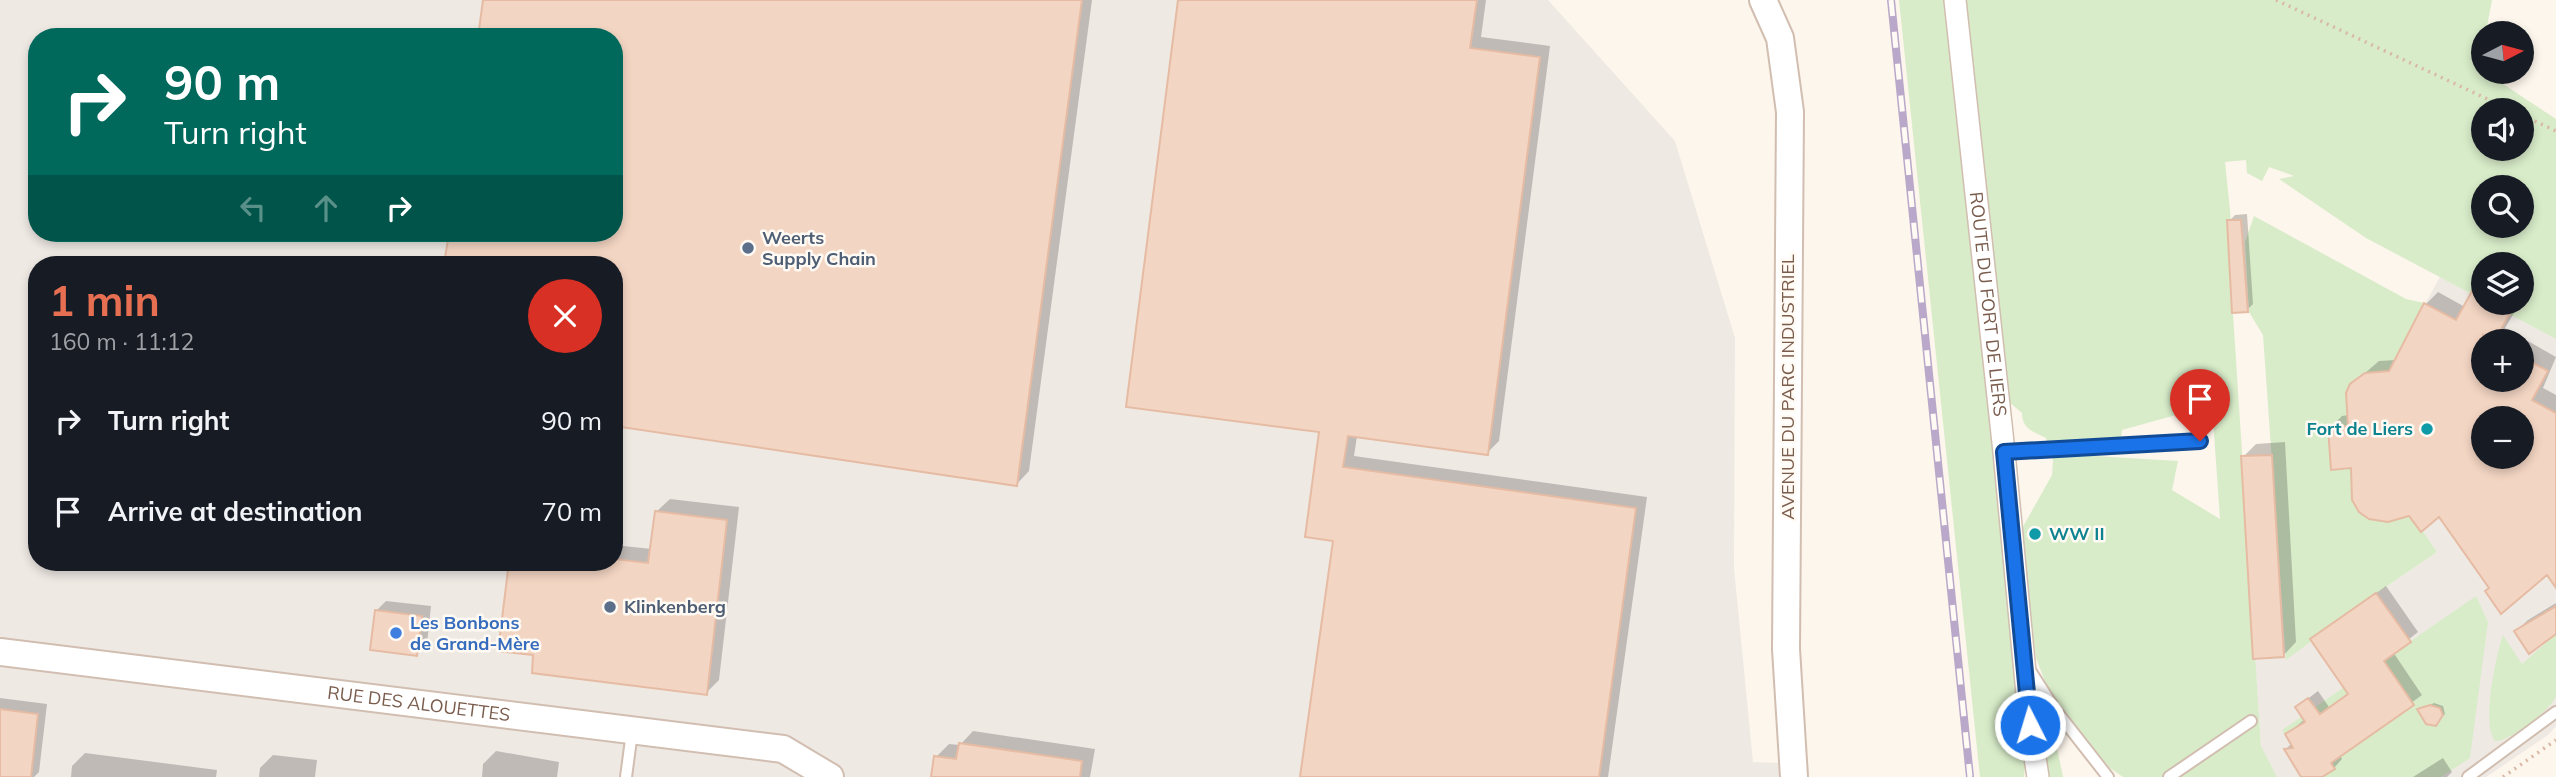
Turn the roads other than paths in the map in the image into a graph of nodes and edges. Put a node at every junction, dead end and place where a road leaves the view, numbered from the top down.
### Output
1 (1763, 0) edge
2 (1955, 0) edge
3 (2200, 441) dead end
4 (2004, 452) junction
5 (0, 652) edge
6 (2025, 671) junction
7 (2556, 712) edge
8 (2251, 721) dead end
9 (632, 732) junction
10 (626, 777) edge
11 (830, 777) edge
12 (1794, 777) edge
13 (2038, 777) edge
14 (2108, 777) edge
15 (2169, 777) edge
16 (2468, 777) edge

1 - 12 street, AVENUE DU PARC INDUSTRIEL
2 - 4 street, ROUTE DU FORT DE LIERS
3 - 4 lane
4 - 6 street, ROUTE DU FORT DE LIERS
5 - 9 street, RUE DES ALOUETTES
6 - 13 street, ROUTE DU FORT DE LIERS
6 - 14 lane
7 - 16 lane
8 - 15 lane
9 - 10 lane
9 - 11 street, RUE DES ALOUETTES

